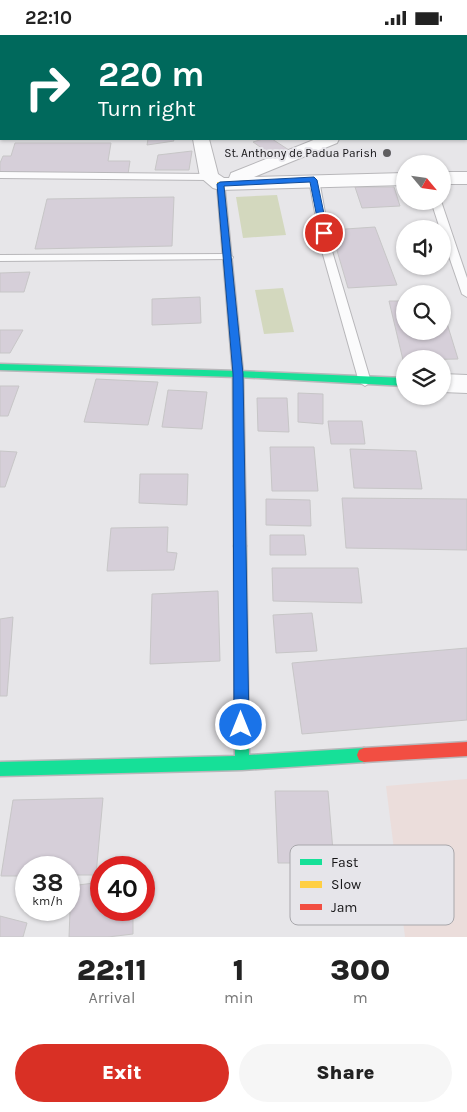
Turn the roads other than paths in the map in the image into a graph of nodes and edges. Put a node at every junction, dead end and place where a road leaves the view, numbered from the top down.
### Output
1 (201, 140) edge
2 (328, 140) edge
3 (0, 175) edge
4 (451, 178) edge
5 (467, 178) edge
6 (396, 179) edge
7 (215, 180) junction
8 (314, 180) junction
9 (439, 210) edge
10 (228, 257) junction
11 (0, 258) edge
12 (467, 294) edge
13 (0, 367) edge
14 (238, 374) junction
15 (365, 382) junction
16 (396, 383) edge
17 (451, 383) edge
18 (467, 384) edge
19 (467, 749) edge
20 (242, 763) junction
21 (0, 769) edge

1 - 7 street
2 - 7 street
3 - 7 lane
4 - 5 street
6 - 8 street
7 - 8 street
7 - 10 street
8 - 15 lane
9 - 12 lane
10 - 11 lane
10 - 14 street
13 - 14 street
14 - 15 street
14 - 20 street
15 - 16 street
17 - 18 street
19 - 20 street
20 - 21 street

